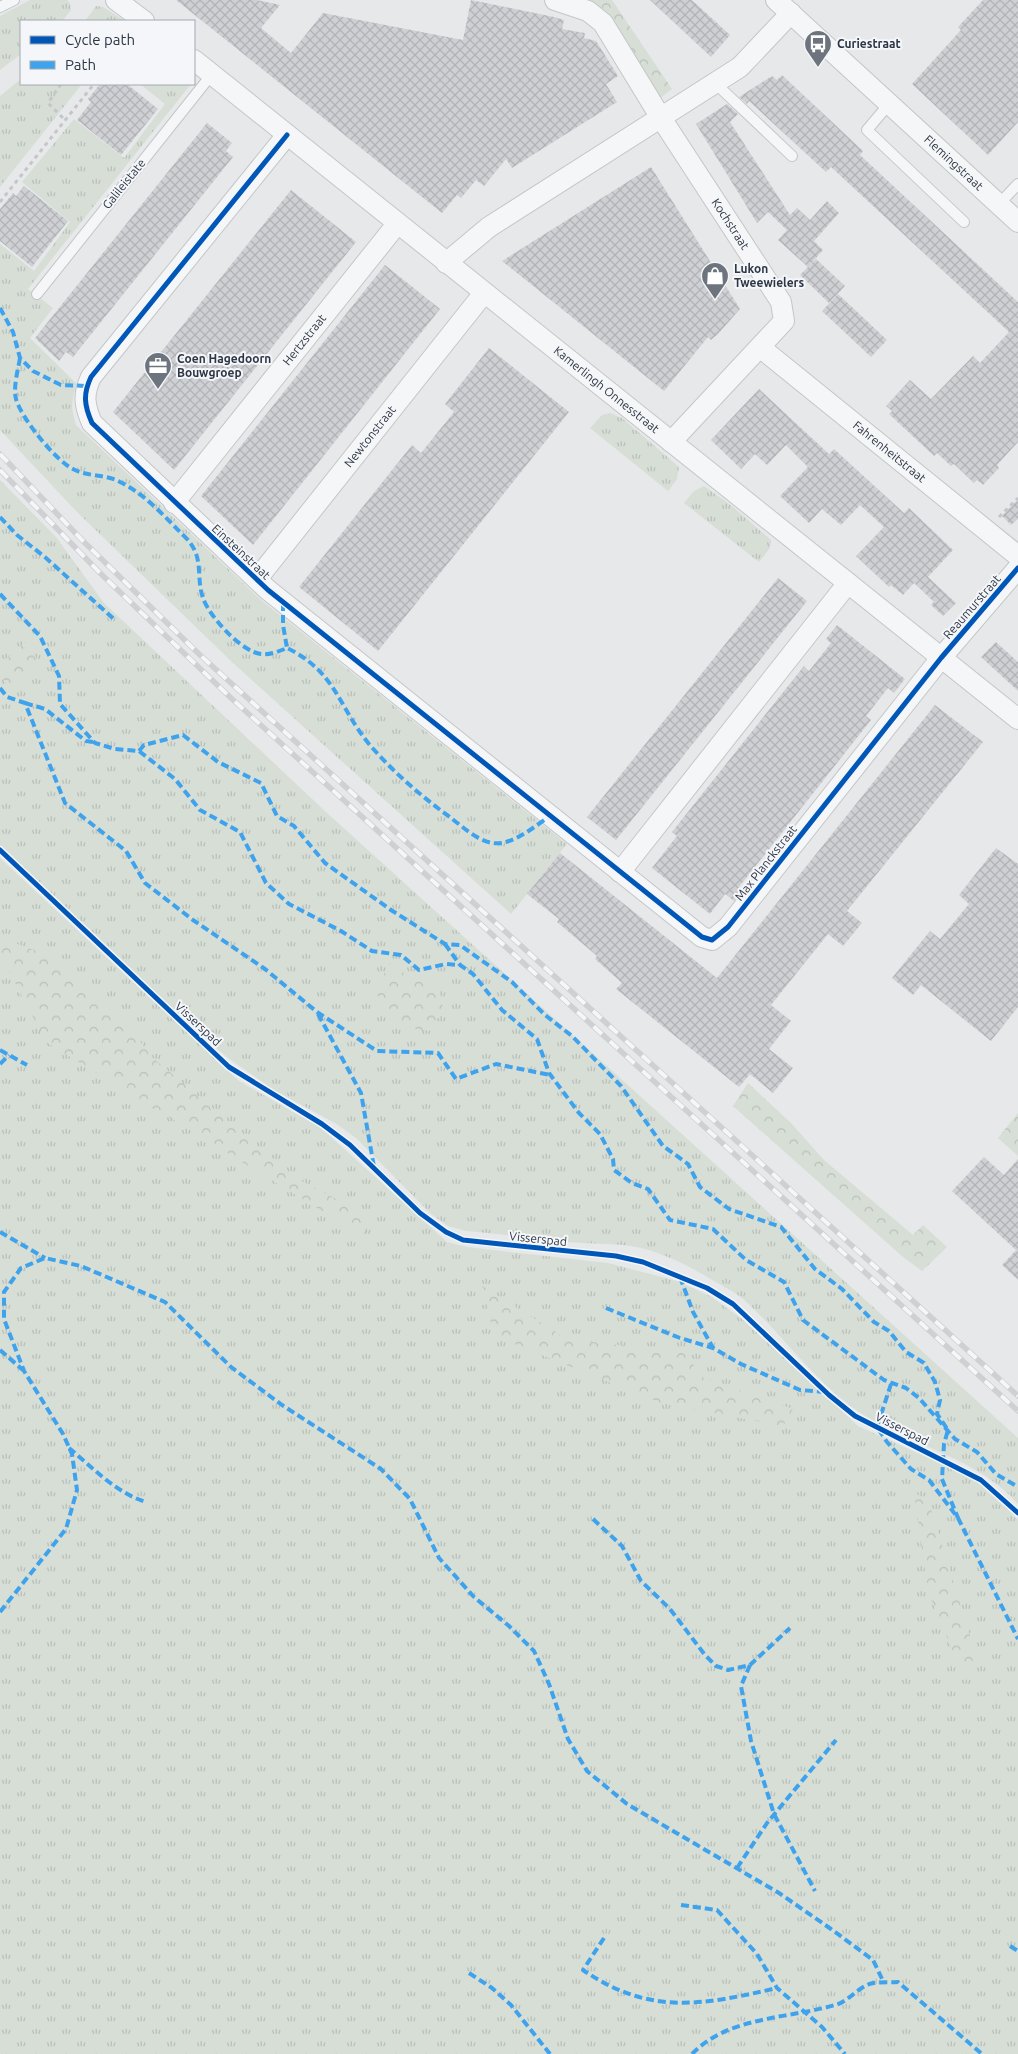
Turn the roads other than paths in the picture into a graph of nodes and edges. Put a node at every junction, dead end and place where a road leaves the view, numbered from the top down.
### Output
1 (14, 0) edge
2 (116, 0) edge
3 (556, 0) edge
4 (0, 7) edge
5 (784, 7) edge
6 (143, 20) edge
7 (195, 61) edge
8 (212, 74) junction
9 (715, 83) junction
10 (890, 104) junction
11 (661, 118) junction
12 (287, 135) junction
13 (792, 156) dead end
14 (1018, 184) edge
15 (1000, 203) junction
16 (964, 222) dead end
17 (1018, 222) edge
18 (397, 224) junction
19 (446, 263) junction
20 (484, 293) junction
21 (37, 294) dead end
22 (761, 348) junction
23 (671, 442) junction
24 (174, 503) junction
25 (1018, 556) edge
26 (1018, 568) edge
27 (257, 579) junction
28 (848, 584) junction
29 (941, 658) junction
30 (1018, 719) edge
31 (573, 835) joint
32 (620, 872) junction

1 - 4 lane
2 - 6 street
3 - 11 street
5 - 9 street
5 - 10 street, Flemingstraat
7 - 8 street, Kamerlingh Onnesstraat
8 - 12 street, Kamerlingh Onnesstraat
8 - 21 lane, Galileistate
9 - 11 street
9 - 13 lane
10 - 15 street, Flemingstraat
10 - 16 lane
11 - 19 street
11 - 22 street, Kochstraat
12 - 18 street, Kamerlingh Onnesstraat
12 - 24 street, Einsteinstraat
14 - 15 lane
15 - 17 street, Flemingstraat
18 - 19 street, Kamerlingh Onnesstraat
18 - 24 street, Hertzstraat
19 - 20 street, Kamerlingh Onnesstraat
20 - 23 street, Kamerlingh Onnesstraat
20 - 27 street, Newtonstraat
22 - 23 street, Kochstraat
22 - 25 street, Fahrenheitstraat
23 - 28 street, Kamerlingh Onnesstraat
24 - 27 street, Einsteinstraat
26 - 29 street, Reaumurstraat
27 - 31 street, Einsteinstraat
28 - 29 street, Kamerlingh Onnesstraat
28 - 32 street
29 - 30 street, Kamerlingh Onnesstraat
29 - 32 street, Max Planckstraat
31 - 32 street, Max Planckstraat

